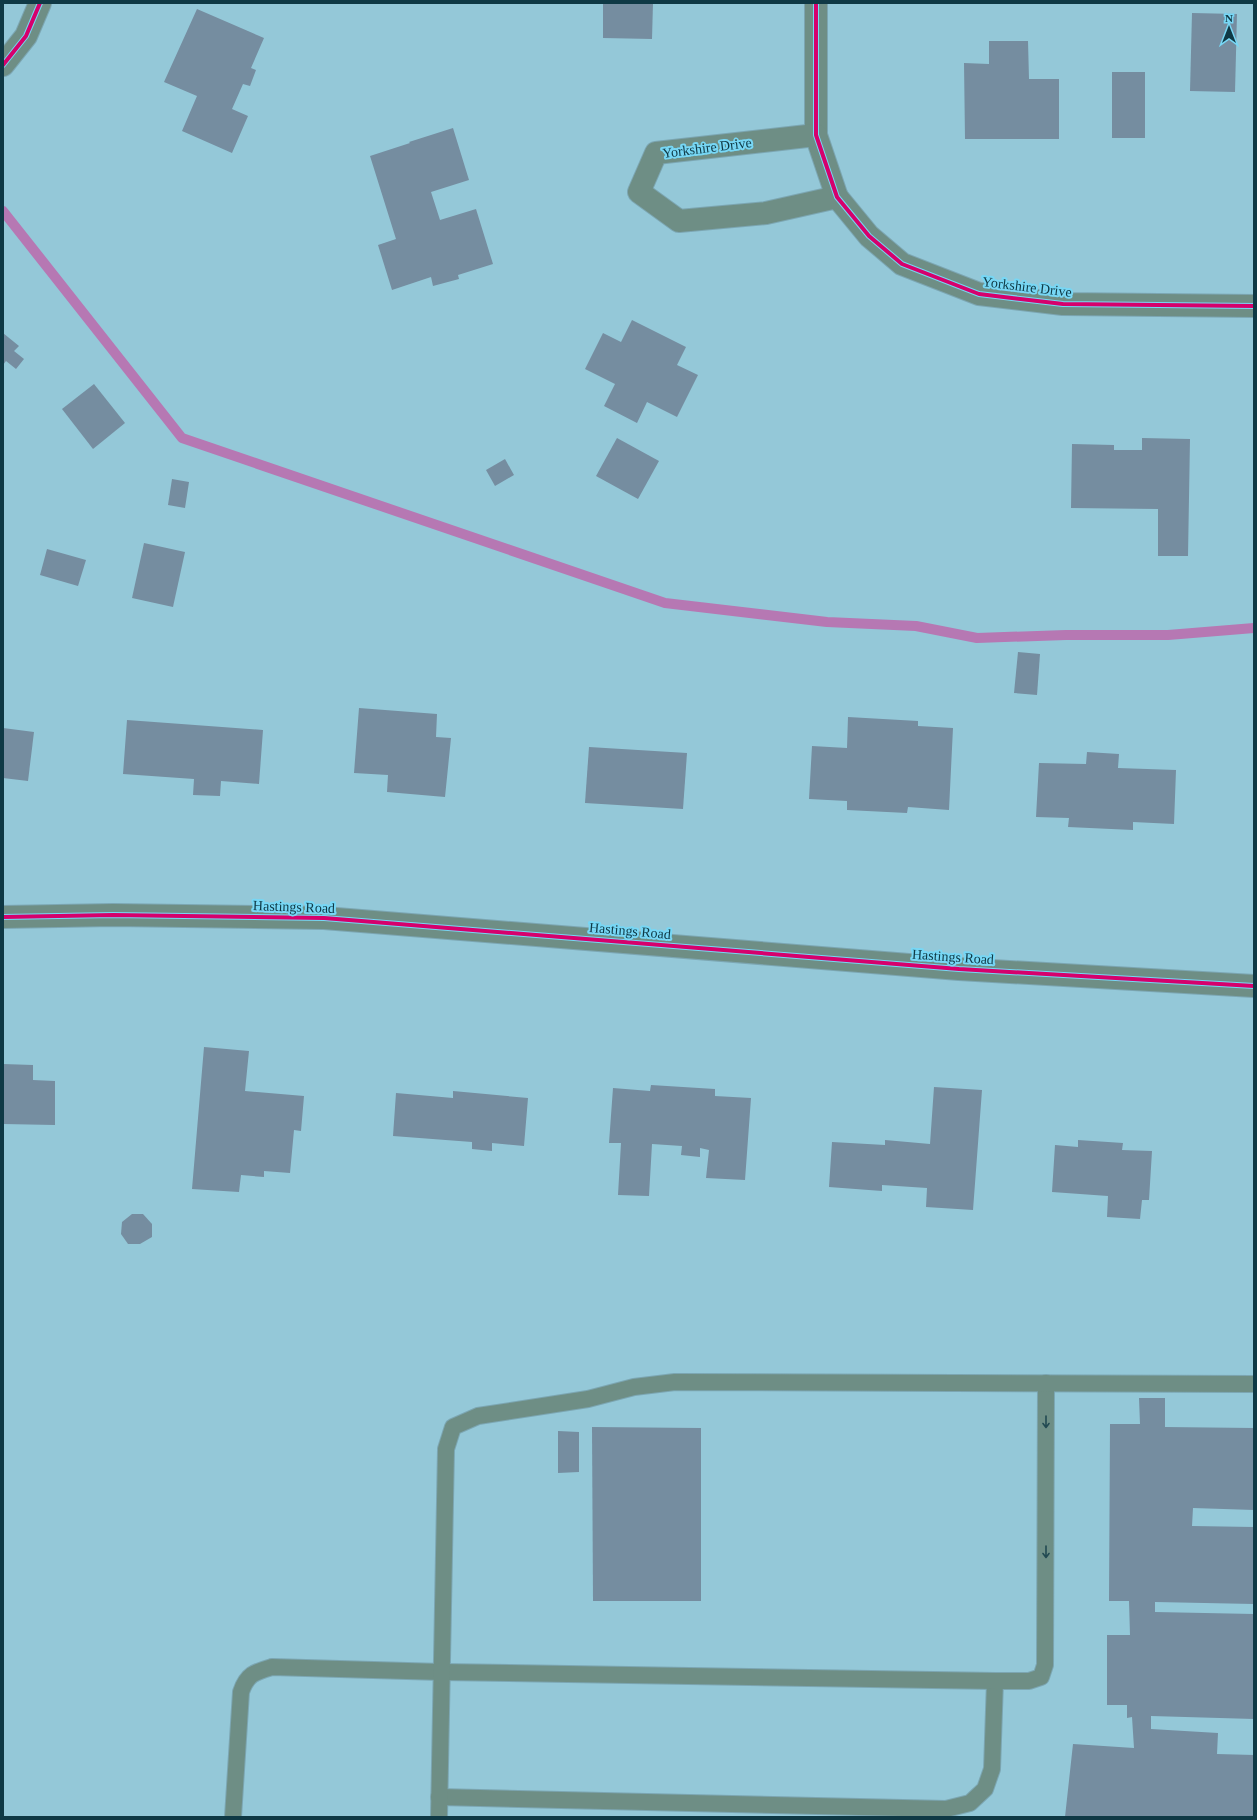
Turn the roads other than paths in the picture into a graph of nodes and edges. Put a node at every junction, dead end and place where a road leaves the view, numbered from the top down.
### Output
1 (40, 3) edge
2 (816, 3) edge
3 (3, 65) edge
4 (816, 135) junction
5 (836, 197) junction
6 (1254, 306) edge
7 (3, 917) edge
8 (1254, 986) edge
9 (1046, 1383) junction
10 (1254, 1384) edge
11 (442, 1672) junction
12 (995, 1680) junction
13 (439, 1797) junction
14 (233, 1817) edge
15 (439, 1817) edge

1 - 3 street
2 - 4 street, Yorkshire Drive
4 - 5 street, Yorkshire Drive
4 - 5 street, Yorkshire Drive
5 - 6 street, Yorkshire Drive
7 - 8 street, Hastings Road
9 - 10 lane
9 - 11 lane
9 -> 12 lane
11 - 12 lane
11 - 13 lane
11 - 14 lane
12 - 13 lane
13 - 15 lane

